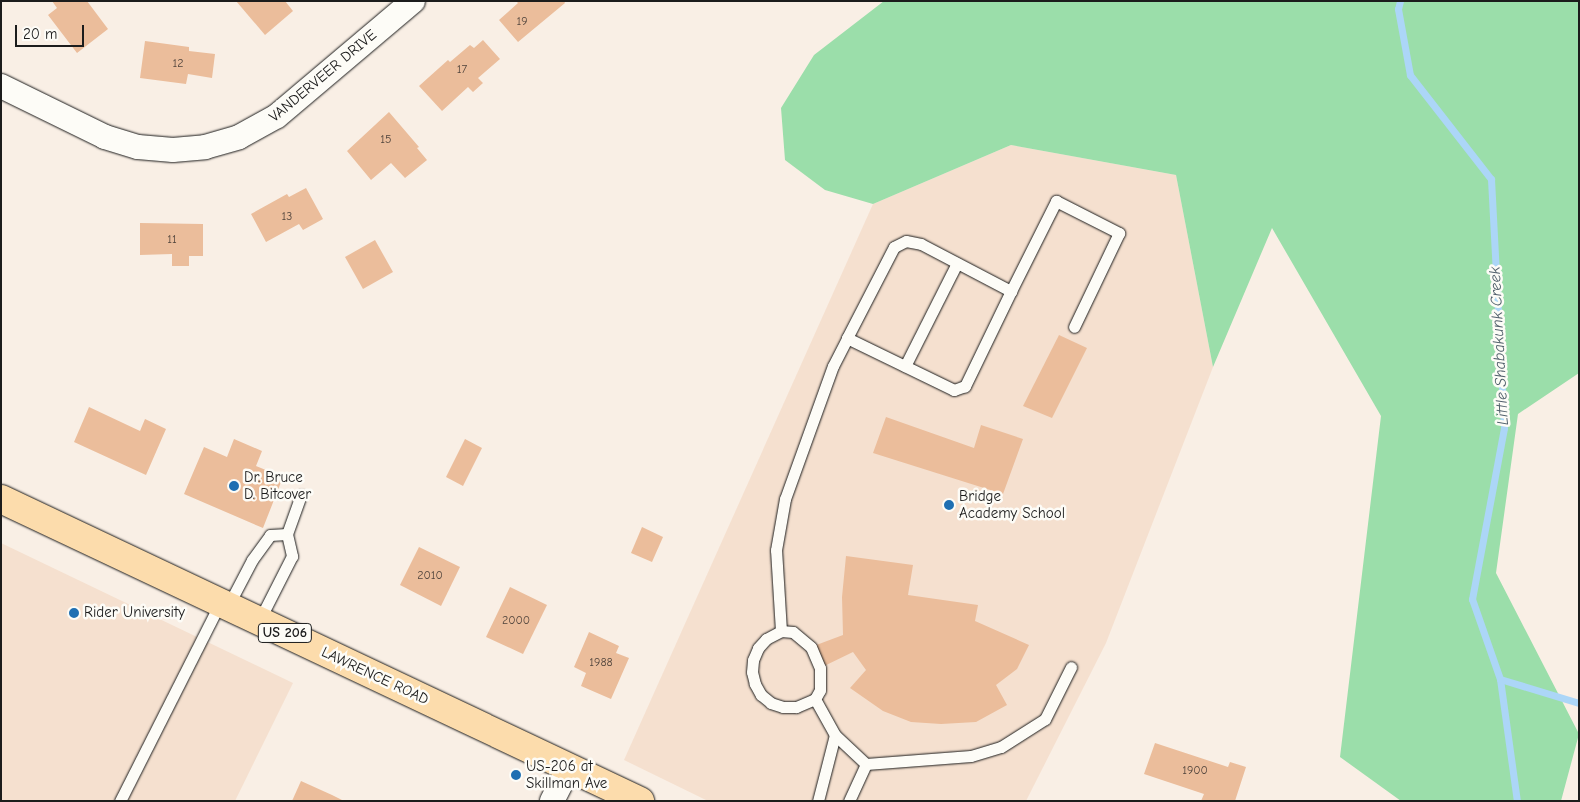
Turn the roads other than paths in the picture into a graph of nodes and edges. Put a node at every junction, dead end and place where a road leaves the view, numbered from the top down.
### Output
1 (413, 1) edge
2 (1, 86) edge
3 (957, 263) junction
4 (1011, 291) junction
5 (1074, 327) dead end
6 (847, 338) junction
7 (905, 366) junction
8 (301, 495) dead end
9 (1, 499) edge
10 (287, 534) junction
11 (224, 605) junction
12 (258, 621) junction
13 (781, 631) junction
14 (1071, 667) dead end
15 (815, 699) junction
16 (835, 736) junction
17 (866, 764) junction
18 (569, 767) junction
19 (120, 801) edge
20 (552, 801) edge
21 (640, 801) edge
22 (818, 801) edge
23 (849, 801) edge

1 - 2 street, VANDERVEER DRIVE
3 - 4 lane
3 - 6 lane
3 - 7 lane
4 - 5 lane
4 - 7 lane
6 - 7 lane
6 - 13 lane
8 - 10 lane
9 - 11 main road, LAWRENCE ROAD / US 206
10 - 11 lane
10 - 12 lane
11 - 12 main road, LAWRENCE ROAD / US 206
11 - 19 lane
12 - 18 main road, LAWRENCE ROAD / US 206
13 - 15 lane
13 - 15 lane
14 - 17 lane
15 - 16 lane
16 - 17 lane
16 - 22 lane
17 - 23 lane
18 - 20 street
18 - 21 main road, LAWRENCE ROAD / US 206

